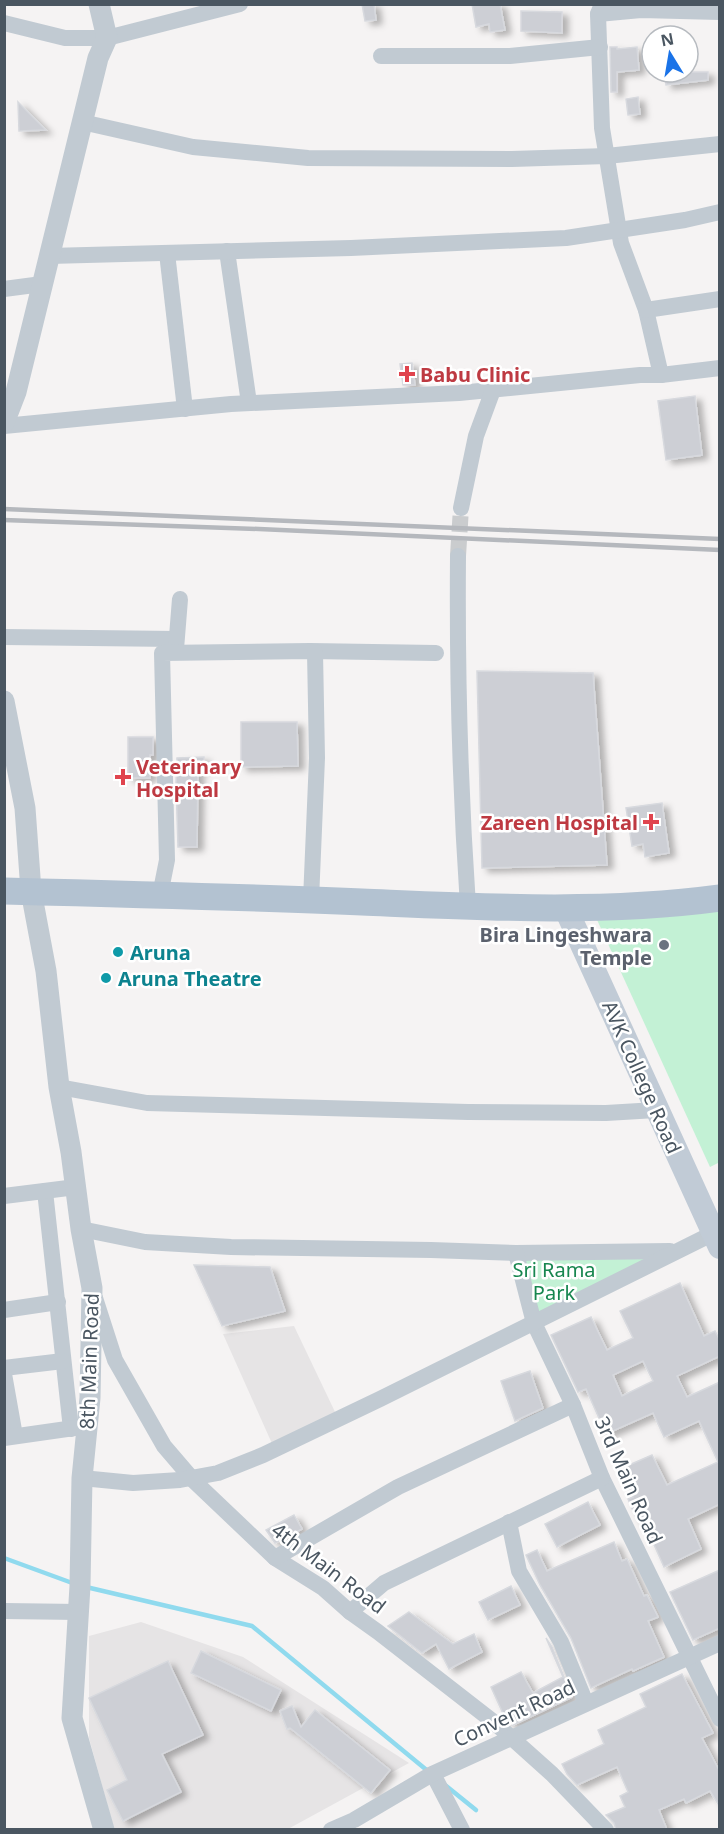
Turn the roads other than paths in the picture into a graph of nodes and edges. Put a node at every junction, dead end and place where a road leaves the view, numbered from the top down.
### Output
1 (99, 4) edge
2 (240, 4) edge
3 (600, 9) edge
4 (720, 12) edge
5 (4, 23) edge
6 (107, 38) junction
7 (600, 47) junction
8 (381, 56) dead end
9 (82, 122) junction
10 (720, 144) edge
11 (606, 156) junction
12 (720, 212) edge
13 (619, 231) junction
14 (227, 251) junction
15 (167, 253) junction
16 (49, 256) junction
17 (42, 284) junction
18 (4, 289) edge
19 (720, 299) edge
20 (646, 310) junction
21 (720, 368) edge
22 (661, 375) junction
23 (493, 390) junction
24 (249, 403) junction
25 (185, 409) junction
26 (4, 425) edge
27 (461, 508) tunnel mouth
28 (458, 556) tunnel mouth
29 (180, 599) dead end
30 (4, 638) edge
31 (176, 646) junction
32 (315, 652) junction
33 (436, 653) dead end
34 (4, 701) edge
35 (18, 891) edge
36 (160, 895) junction
37 (720, 898) edge
38 (311, 900) junction
39 (468, 906) junction
40 (565, 907) junction
41 (59, 1087) junction
42 (656, 1110) junction
43 (76, 1187) junction
44 (45, 1191) junction
45 (4, 1196) edge
46 (81, 1229) junction
47 (717, 1236) edge
48 (677, 1251) junction
49 (516, 1253) junction
50 (92, 1288) junction
51 (58, 1302) junction
52 (4, 1310) edge
53 (534, 1323) junction
54 (63, 1361) junction
55 (4, 1368) edge
56 (4, 1374) edge
57 (573, 1406) junction
58 (79, 1428) junction
59 (10, 1437) edge
60 (82, 1478) junction
61 (192, 1478) junction
62 (602, 1478) junction
63 (509, 1522) junction
64 (276, 1558) junction
65 (4, 1611) edge
66 (79, 1612) junction
67 (350, 1612) junction
68 (720, 1643) edge
69 (689, 1656) junction
70 (586, 1703) junction
71 (720, 1719) edge
72 (510, 1737) junction
73 (433, 1774) junction
74 (356, 1825) edge
75 (104, 1830) edge
76 (331, 1830) edge
77 (462, 1830) edge
78 (606, 1830) edge

1 - 6 street
2 - 6 street
3 - 4 street
3 - 7 street
5 - 6 street
6 - 9 street
7 - 8 street
7 - 11 street
9 - 11 street
9 - 16 street
10 - 11 street
11 - 13 street
12 - 13 street
13 - 14 street
13 - 20 street
14 - 15 street
14 - 24 street
15 - 16 street
15 - 25 street
16 - 17 street
17 - 18 street
17 - 26 street
19 - 20 street
20 - 22 street
21 - 22 street
22 - 23 street
23 - 24 street
23 - 27 street
24 - 25 street
25 - 26 street
28 - 39 street
29 - 31 street
30 - 31 street
31 - 32 street
31 - 36 street
32 - 33 street
32 - 38 street
34 - 35 street, 8th Main Road
35 - 36 main road
35 - 41 street, 8th Main Road
36 - 38 main road
37 - 40 main road
38 - 39 main road
39 - 40 main road
40 - 42 main road, AVK College Road
41 - 42 street
41 - 43 street, 8th Main Road
42 - 47 main road, AVK College Road
43 - 44 street
43 - 46 street, 8th Main Road
44 - 45 street
44 - 51 street
46 - 49 street
46 - 50 street, 8th Main Road
47 - 48 street
48 - 49 street
48 - 53 street
49 - 53 street, 3rd Main Road
50 - 58 street, 8th Main Road
50 - 61 street, 4th Main Road
51 - 52 street
51 - 54 street
53 - 57 street, 3rd Main Road
53 - 61 street
54 - 55 street
54 - 58 street
56 - 59 street
57 - 62 street, 3rd Main Road
57 - 64 street
58 - 59 street
58 - 60 street, 8th Main Road
60 - 61 street
60 - 66 street, 8th Main Road
61 - 64 street, 4th Main Road
62 - 63 street
62 - 69 street, 3rd Main Road
63 - 67 street
63 - 70 street
64 - 67 street, 4th Main Road
65 - 66 street
66 - 75 street, 8th Main Road
67 - 72 street, 4th Main Road
68 - 69 street, Convent Road
69 - 70 street, Convent Road
69 - 71 street, 3rd Main Road
70 - 72 street, Convent Road
72 - 73 street, Convent Road
72 - 78 street, 4th Main Road
73 - 74 street, Convent Road
73 - 77 street
74 - 76 street, Convent Road

